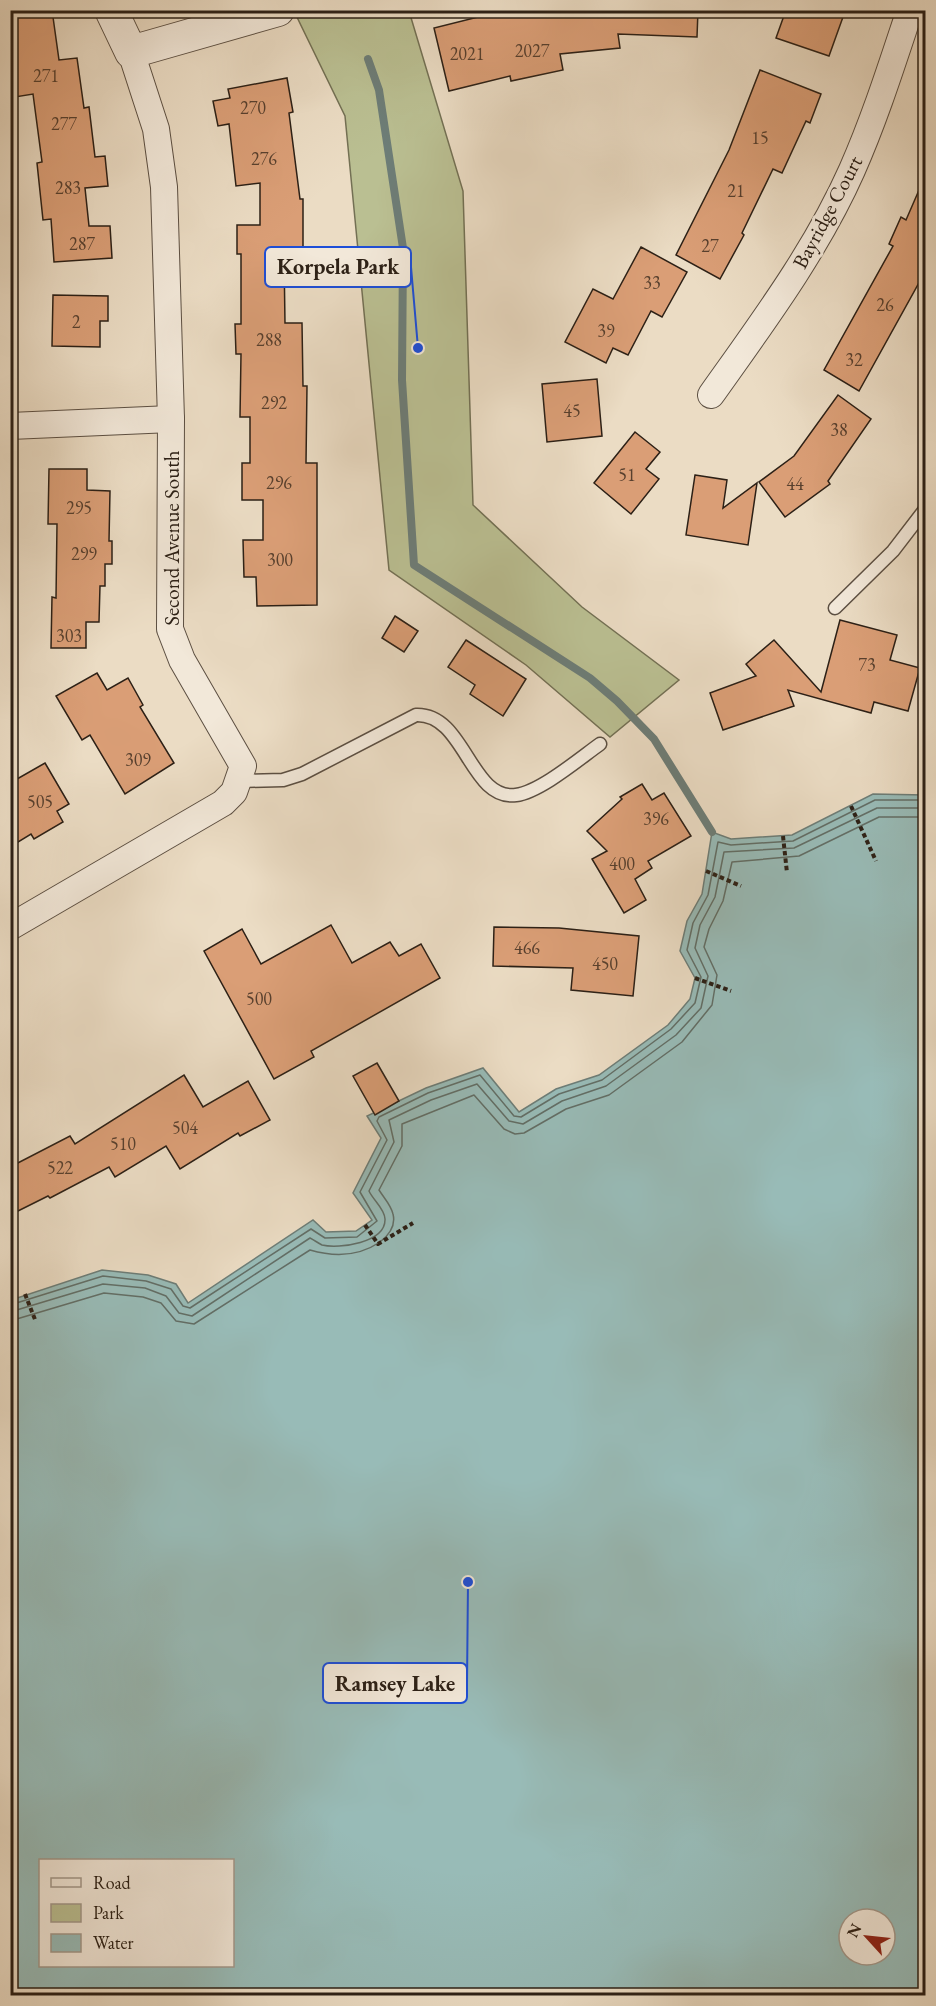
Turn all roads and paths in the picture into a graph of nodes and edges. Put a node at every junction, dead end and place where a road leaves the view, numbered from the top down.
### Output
1 (111, 10) edge
2 (278, 10) edge
3 (910, 10) edge
4 (131, 52) junction
5 (711, 395) dead end
6 (171, 419) junction
7 (10, 426) edge
8 (926, 508) edge
9 (835, 608) dead end
10 (600, 744) dead end
11 (239, 781) junction
12 (851, 806) dead end
13 (783, 836) dead end
14 (876, 861) dead end
15 (706, 871) dead end
16 (787, 873) dead end
17 (741, 886) dead end
18 (10, 927) edge
19 (695, 978) dead end
20 (731, 990) dead end
21 (413, 1223) dead end
22 (365, 1225) dead end
23 (25, 1294) dead end
24 (36, 1323) dead end

1 - 4 street, Second Avenue South
2 - 4 street
3 - 5 street, Bayridge Court
4 - 6 street, Second Avenue South
6 - 7 street
6 - 11 street, Second Avenue South
8 - 9 lane
10 - 11 lane
11 - 18 street
12 - 14 path
13 - 16 path
15 - 17 path
19 - 20 path
21 - 22 path
23 - 24 path

